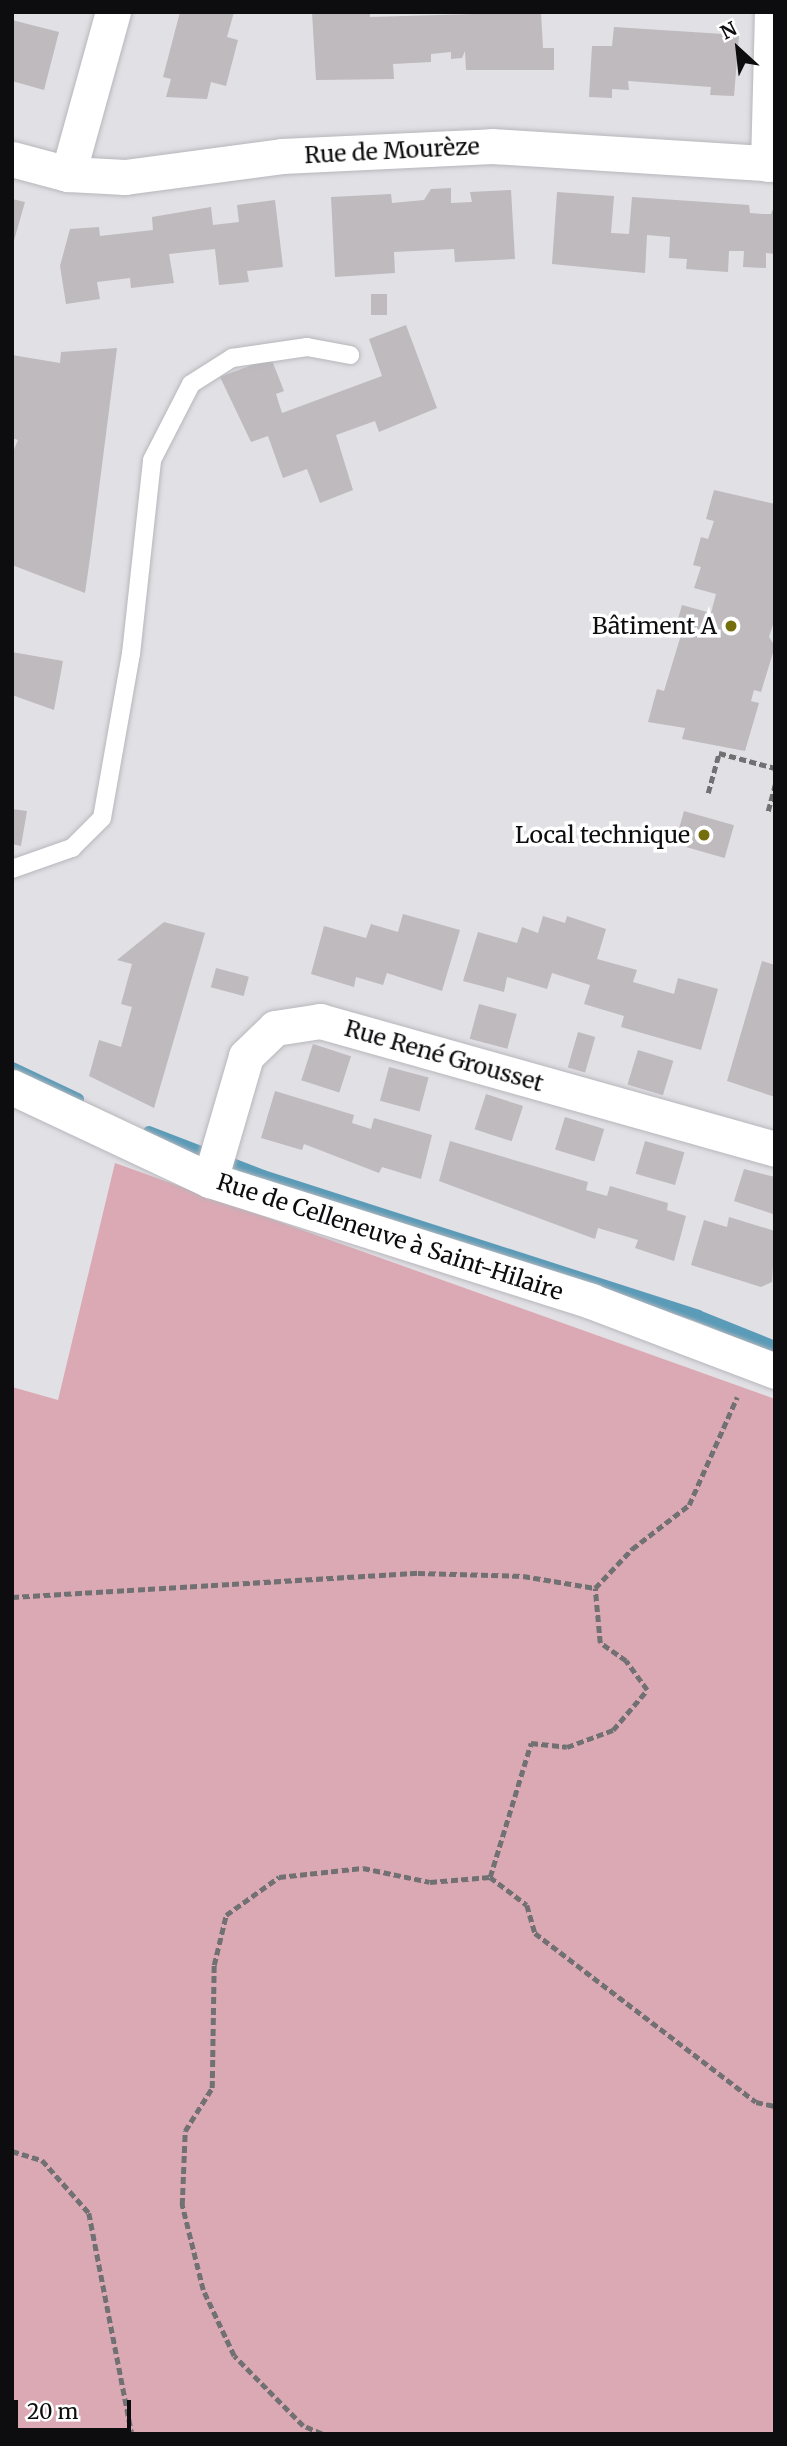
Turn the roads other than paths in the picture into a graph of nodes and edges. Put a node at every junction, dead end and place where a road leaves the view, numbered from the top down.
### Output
1 (113, 12) edge
2 (772, 12) edge
3 (12, 159) edge
4 (771, 164) edge
5 (68, 174) junction
6 (350, 355) dead end
7 (12, 869) edge
8 (12, 1087) edge
9 (775, 1149) edge
10 (209, 1180) junction
11 (767, 1358) edge

1 - 5 street
2 - 4 street
3 - 5 street, Rue de Mourèze
4 - 5 street, Rue de Mourèze
6 - 7 lane
8 - 10 street, Rue de Celleneuve à Saint-Hilaire
9 - 10 street, Rue René Grousset
10 - 11 street, Rue de Celleneuve à Saint-Hilaire

